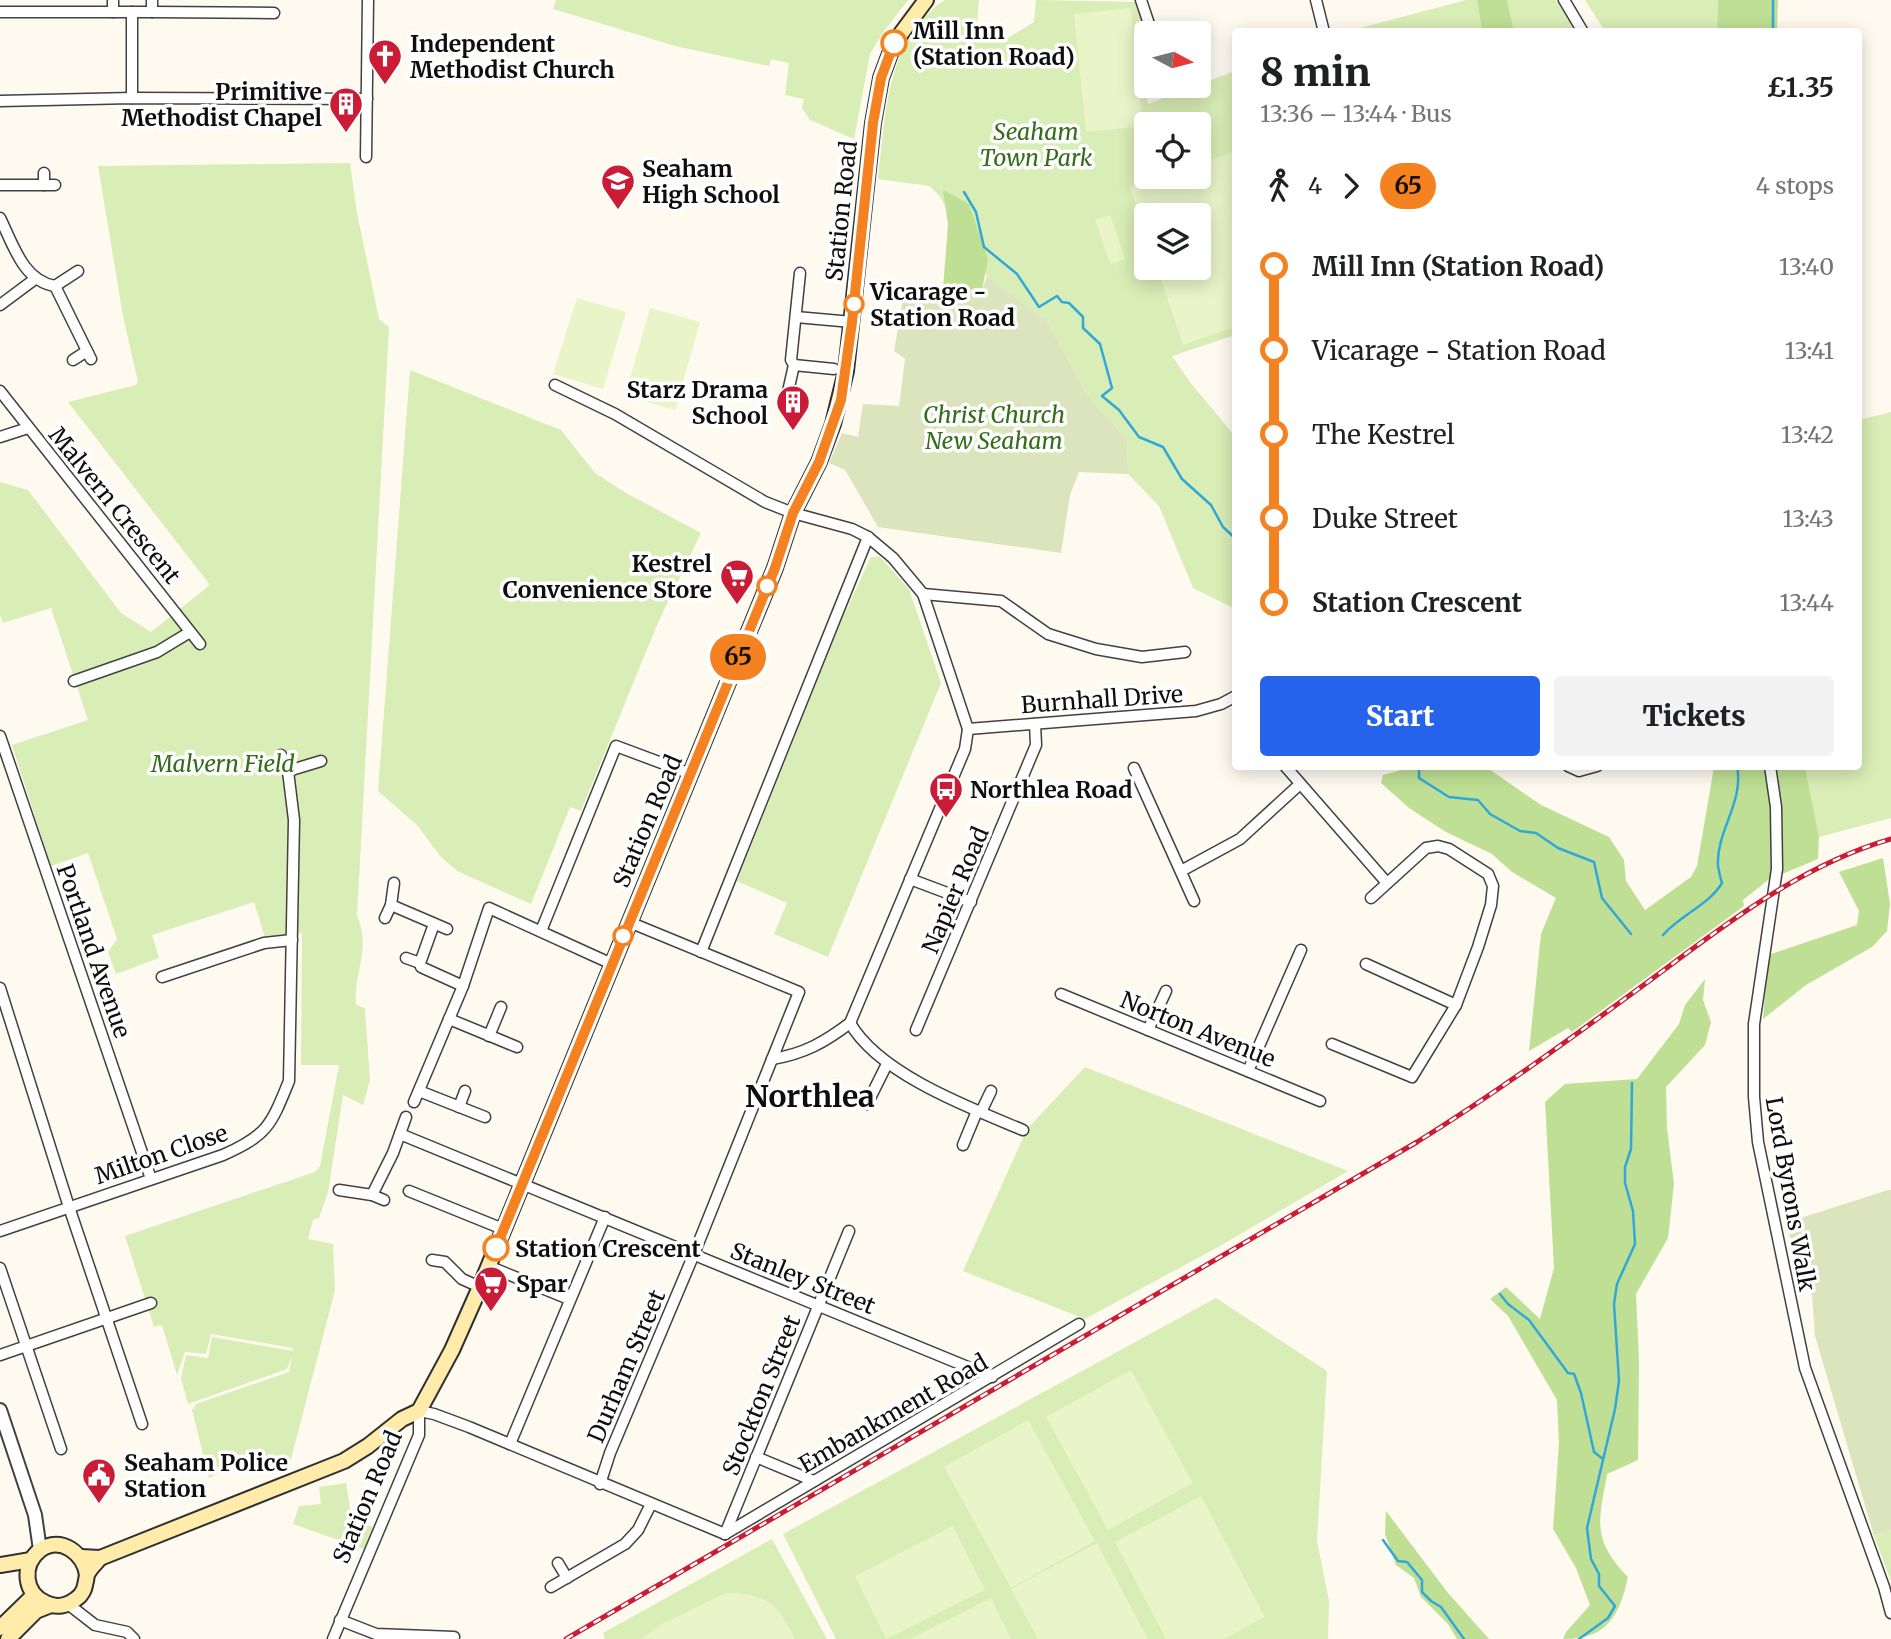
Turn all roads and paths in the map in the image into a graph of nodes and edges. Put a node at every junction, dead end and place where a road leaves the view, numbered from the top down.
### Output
1 (113, 0) edge
2 (152, 0) edge
3 (368, 0) edge
4 (926, 0) edge
5 (1141, 0) edge
6 (1316, 0) edge
7 (1563, 0) edge
8 (0, 12) edge
9 (113, 12) junction
10 (132, 12) junction
11 (152, 12) junction
12 (274, 13) dead end
13 (1149, 21) edge
14 (1323, 28) edge
15 (1580, 28) edge
16 (132, 98) junction
17 (367, 99) junction
18 (0, 101) edge
19 (366, 157) dead end
20 (44, 173) dead end
21 (0, 185) edge
22 (0, 218) edge
23 (78, 271) dead end
24 (800, 273) dead end
25 (35, 279) junction
26 (55, 286) junction
27 (0, 305) edge
28 (796, 317) junction
29 (852, 322) junction
30 (73, 360) dead end
31 (794, 365) junction
32 (834, 369) dead end
33 (555, 384) dead end
34 (0, 391) edge
35 (787, 396) dead end
36 (28, 428) junction
37 (0, 437) edge
38 (793, 513) junction
39 (868, 537) junction
40 (923, 594) junction
41 (190, 632) junction
42 (200, 644) dead end
43 (1185, 652) dead end
44 (74, 681) dead end
45 (1232, 699) edge
46 (1035, 724) junction
47 (968, 729) junction
48 (0, 739) edge
49 (281, 755) dead end
50 (321, 761) dead end
51 (1134, 768) dead end
52 (1288, 770) edge
53 (1770, 770) edge
54 (288, 771) junction
55 (691, 774) junction
56 (1300, 784) junction
57 (1181, 871) junction
58 (910, 878) junction
59 (394, 883) dead end
60 (1387, 883) junction
61 (1371, 898) dead end
62 (1194, 901) dead end
63 (971, 902) junction
64 (391, 905) junction
65 (385, 918) dead end
66 (629, 922) junction
67 (434, 924) junction
68 (447, 929) dead end
69 (541, 931) junction
70 (292, 940) junction
71 (1301, 950) dead end
72 (701, 952) junction
73 (405, 958) dead end
74 (420, 963) junction
75 (612, 964) junction
76 (1366, 964) dead end
77 (162, 977) dead end
78 (463, 986) junction
79 (0, 988) edge
80 (1166, 991) dead end
81 (1061, 994) dead end
82 (1456, 1005) junction
83 (501, 1007) dead end
84 (449, 1019) junction
85 (850, 1023) junction
86 (916, 1030) dead end
87 (1148, 1030) junction
88 (489, 1036) junction
89 (1332, 1044) dead end
90 (517, 1047) dead end
91 (772, 1059) junction
92 (887, 1064) junction
93 (1248, 1071) junction
94 (419, 1091) junction
95 (465, 1091) dead end
96 (991, 1091) dead end
97 (1320, 1101) dead end
98 (414, 1102) dead end
99 (867, 1104) dead end
100 (459, 1107) junction
101 (979, 1112) junction
102 (406, 1117) dead end
103 (485, 1117) dead end
104 (1023, 1130) dead end
105 (400, 1134) junction
106 (963, 1145) dead end
107 (150, 1179) junction
108 (522, 1183) junction
109 (339, 1190) dead end
110 (410, 1191) dead end
111 (372, 1195) junction
112 (384, 1200) dead end
113 (69, 1206) junction
114 (605, 1217) junction
115 (503, 1230) junction
116 (0, 1231) edge
117 (849, 1231) dead end
118 (694, 1254) junction
119 (432, 1260) dead end
120 (488, 1266) junction
121 (0, 1268) edge
122 (480, 1287) junction
123 (569, 1299) junction
124 (151, 1303) dead end
125 (819, 1305) junction
126 (107, 1319) junction
127 (1079, 1324) dead end
128 (26, 1346) junction
129 (0, 1354) edge
130 (992, 1377) junction
131 (0, 1410) edge
132 (419, 1411) junction
133 (142, 1424) dead end
134 (510, 1444) junction
135 (61, 1449) dead end
136 (756, 1457) junction
137 (814, 1481) junction
138 (600, 1484) junction
139 (651, 1504) junction
140 (35, 1516) junction
141 (725, 1534) junction
142 (55, 1545) junction
143 (36, 1555) junction
144 (81, 1557) junction
145 (100, 1558) junction
146 (558, 1563) dead end
147 (0, 1567) edge
148 (87, 1575) junction
149 (27, 1576) junction
150 (567, 1577) junction
151 (551, 1587) dead end
152 (34, 1595) junction
153 (74, 1599) junction
154 (51, 1605) junction
155 (1891, 1613) edge
156 (340, 1620) junction
157 (0, 1628) edge
158 (454, 1637) edge
159 (433, 1638) edge
160 (8, 1639) edge
161 (134, 1639) edge
162 (333, 1639) edge

1 - 9 street
2 - 11 street
3 - 17 street
4 - 29 main road, Station Road
5 - 13 street
6 - 14 street
7 - 15 street
8 - 9 street
9 - 10 street
10 - 11 street
10 - 16 street
11 - 12 street
16 - 17 street
16 - 18 street
17 - 19 street
20 - 21 street
22 - 25 street
23 - 26 street
24 - 28 street
25 - 26 street
25 - 27 street
26 - 30 street
28 - 29 street
28 - 31 street
29 - 38 main road, Station Road
31 - 32 street
31 - 35 street
33 - 38 street
34 - 36 street, Malvern Crescent
36 - 37 street
36 - 41 street, Malvern Crescent
38 - 39 street
38 - 55 main road, Station Road
39 - 40 street
39 - 72 street
40 - 43 street
40 - 47 street
41 - 42 street, Malvern Crescent
41 - 44 street
45 - 46 street, Burnhall Drive
46 - 47 street, Burnhall Drive
46 - 63 street, Napier Road
47 - 58 street
48 - 107 street, Portland Avenue
49 - 54 street
50 - 54 street
51 - 57 street
52 - 56 street
53 - 155 street, Lord Byrons Walk
54 - 70 street
55 - 66 main road, Station Road
55 - 69 street
56 - 57 street
56 - 60 street
57 - 62 street
58 - 63 street
58 - 85 street
59 - 64 street
60 - 61 street
60 - 82 street
63 - 86 street, Napier Road
64 - 65 street
64 - 67 street
66 - 72 street
66 - 75 main road, Station Road
67 - 68 street
67 - 74 street
69 - 75 street
69 - 78 street
70 - 77 street
70 - 107 street, Milton Close
71 - 93 street
72 - 91 street, Durham Street
73 - 74 street
74 - 78 street
75 - 108 main road, Station Road
76 - 82 street
78 - 84 street
79 - 113 street
80 - 87 street
81 - 87 street, Norton Avenue
82 - 89 street
83 - 88 street
84 - 88 street
84 - 94 street
85 - 91 street
85 - 92 street
87 - 93 street, Norton Avenue
88 - 90 street
91 - 118 street, Durham Street
92 - 99 street
92 - 101 street
93 - 97 street, Norton Avenue
94 - 98 street
94 - 100 street
95 - 100 street
96 - 101 street
100 - 103 street
101 - 104 street
101 - 106 street
102 - 105 street
105 - 108 street, Stanley Street
105 - 111 street
107 - 113 street, Milton Close
108 - 114 street, Stanley Street
108 - 115 main road, Station Road
109 - 111 street
110 - 115 street
111 - 112 street
113 - 116 street, Milton Close
113 - 126 street
114 - 118 street, Stanley Street
114 - 123 street
115 - 120 main road, Station Road
117 - 125 street, Stockton Street
118 - 125 street, Stanley Street
118 - 138 street, Durham Street
119 - 122 street
120 - 122 main road, Station Road
120 - 123 street
121 - 128 street
122 - 132 main road, Station Road
123 - 134 street
124 - 126 street
125 - 130 street, Stanley Street
125 - 136 street, Stockton Street
126 - 128 street
126 - 133 street
127 - 130 street, Embankment Road
128 - 129 street
128 - 135 street
130 - 137 street, Embankment Road
131 - 140 street
132 - 134 street
132 - 145 main road
132 - 156 street, Station Road
134 - 138 street
136 - 137 street
136 - 141 street, Stockton Street
137 - 141 street, Embankment Road
138 - 139 street
139 - 141 street
139 - 150 street
140 - 142 street
140 - 143 street
142 - 143 main road
142 - 144 main road
143 - 147 main road
143 - 149 main road
144 - 145 main road
144 - 148 main road
145 - 148 main road
146 - 150 street
147 - 149 main road
148 - 153 main road
149 - 152 main road
150 - 151 street
152 - 154 main road
152 - 157 main road
153 - 154 main road
153 - 161 street
154 - 160 main road
156 - 159 street
156 - 162 street, Station Road
158 - 159 street

